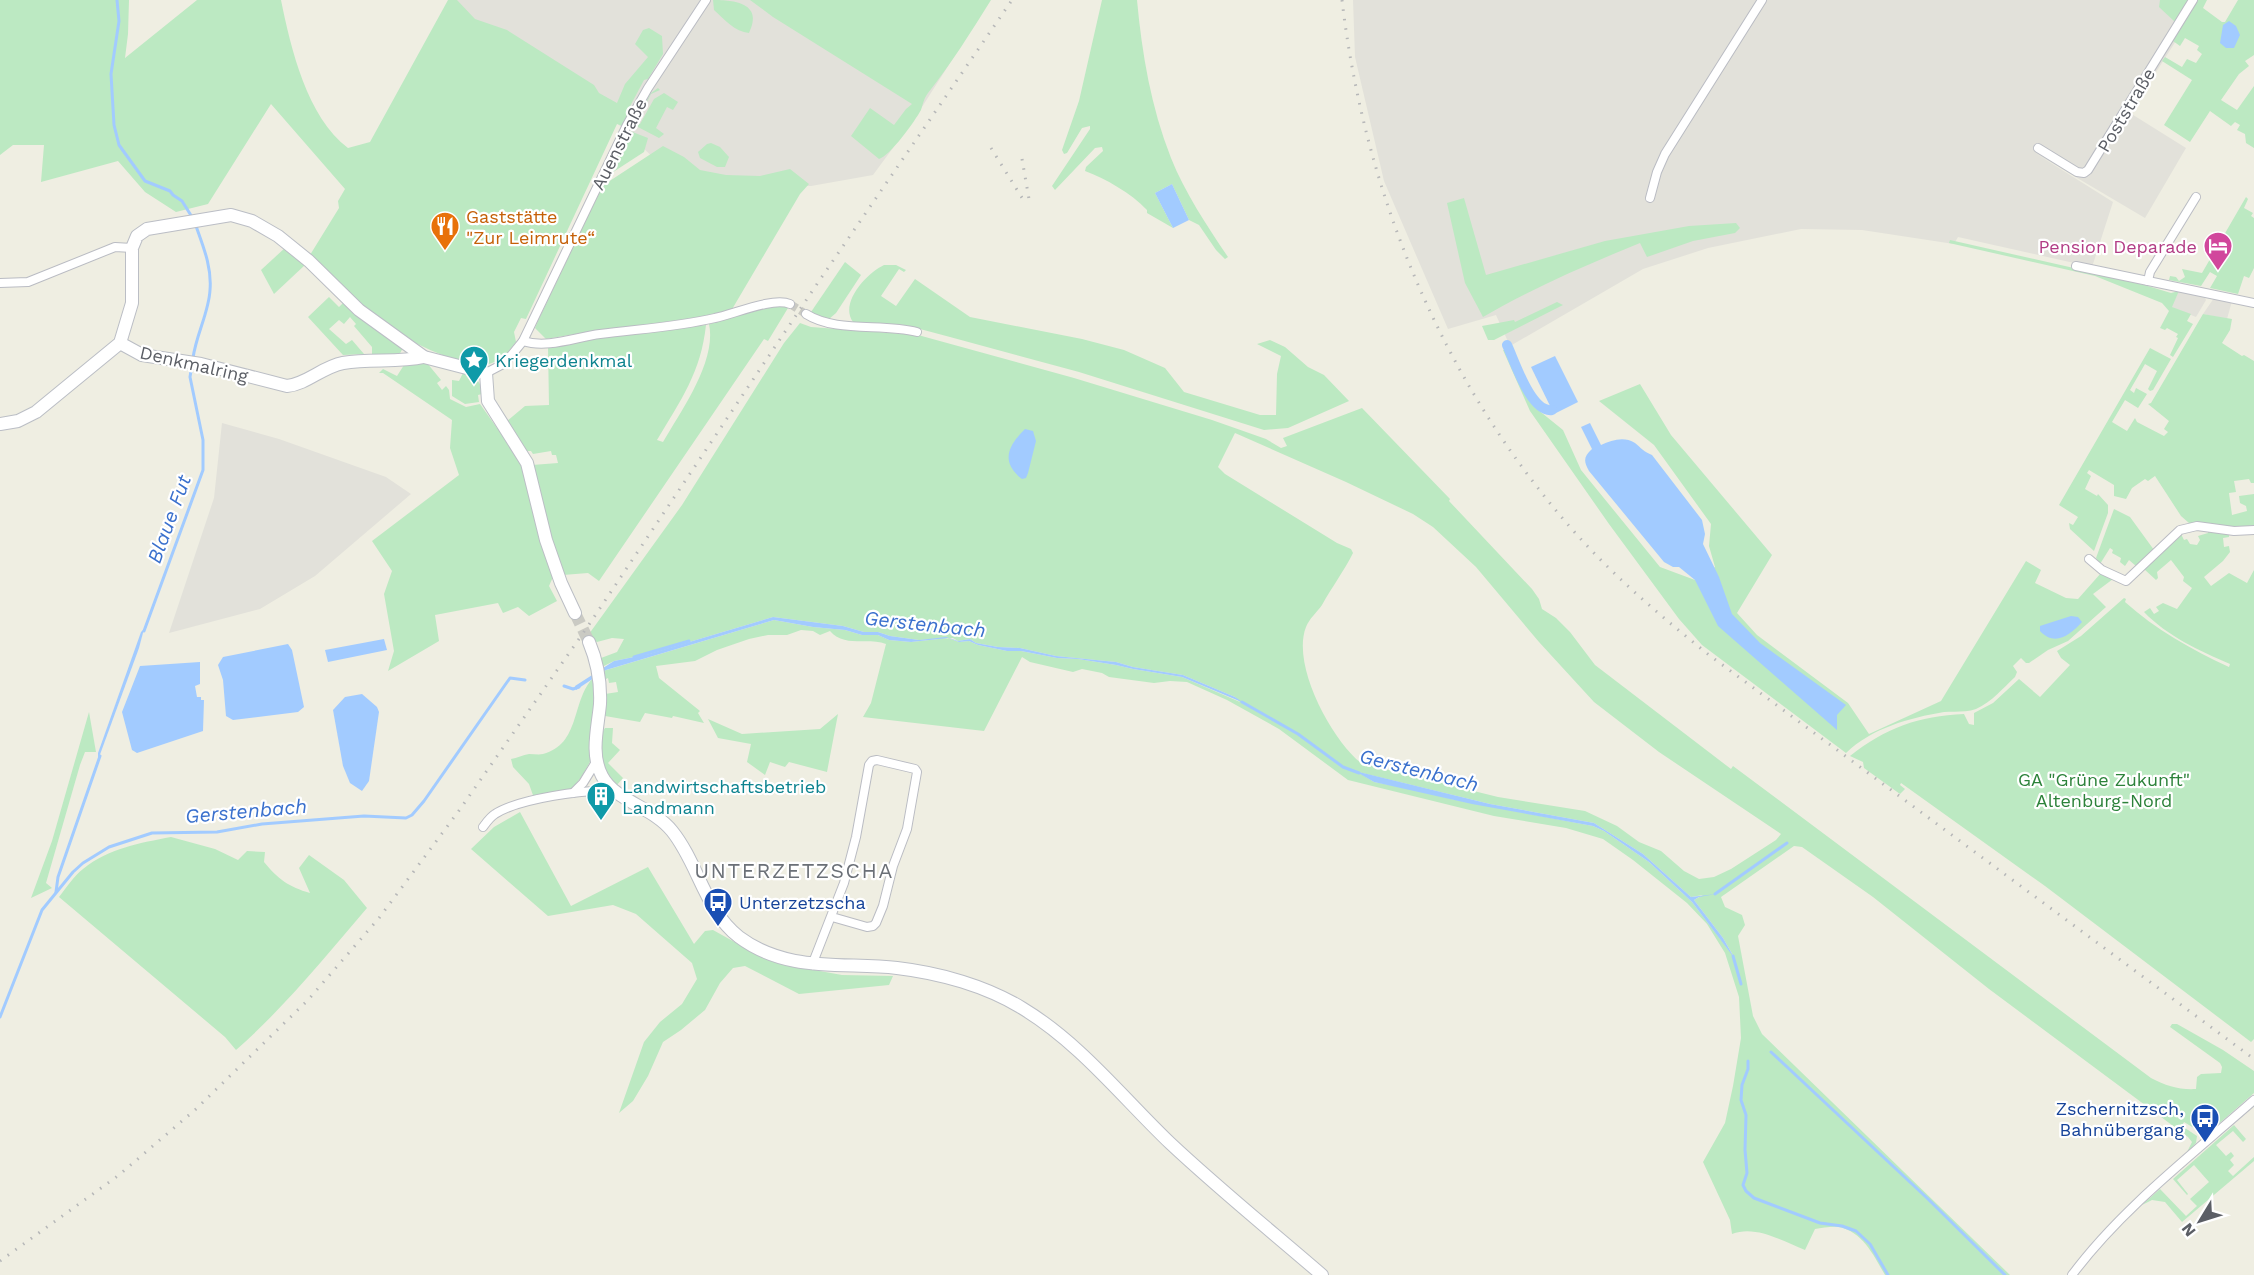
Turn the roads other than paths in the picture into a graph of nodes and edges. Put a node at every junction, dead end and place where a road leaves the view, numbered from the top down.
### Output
1 (706, 0) edge
2 (1762, 0) edge
3 (2193, 0) edge
4 (2038, 148) dead end
5 (2196, 197) dead end
6 (1650, 198) dead end
7 (132, 248) junction
8 (2076, 266) dead end
9 (2148, 281) junction
10 (0, 283) edge
11 (2254, 303) edge
12 (790, 304) tunnel mouth
13 (806, 314) tunnel mouth
14 (917, 332) dead end
15 (523, 341) junction
16 (120, 343) junction
17 (424, 357) junction
18 (486, 373) junction
19 (0, 424) edge
20 (2254, 530) edge
21 (2089, 559) dead end
22 (575, 613) tunnel mouth
23 (589, 642) tunnel mouth
24 (596, 762) junction
25 (615, 792) junction
26 (573, 794) junction
27 (483, 827) dead end
28 (832, 917) junction
29 (812, 965) junction
30 (2254, 1100) edge
31 (1322, 1275) edge
32 (2072, 1275) edge

1 - 15 street, Auenstraße
2 - 6 street
3 - 4 street, Poststraße
5 - 9 street
7 - 10 street
7 - 16 street, Denkmalring
7 - 17 street, Denkmalring
8 - 9 street
9 - 11 street
12 - 15 street
13 - 14 street
15 - 18 street, Auenstraße
16 - 17 street, Denkmalring
16 - 19 street
17 - 18 street, Denkmalring
18 - 22 street
20 - 21 street
23 - 24 street
24 - 25 street
24 - 26 street
25 - 26 street
25 - 29 street
26 - 27 street
28 - 28 street
28 - 29 street
29 - 31 street
30 - 32 street

